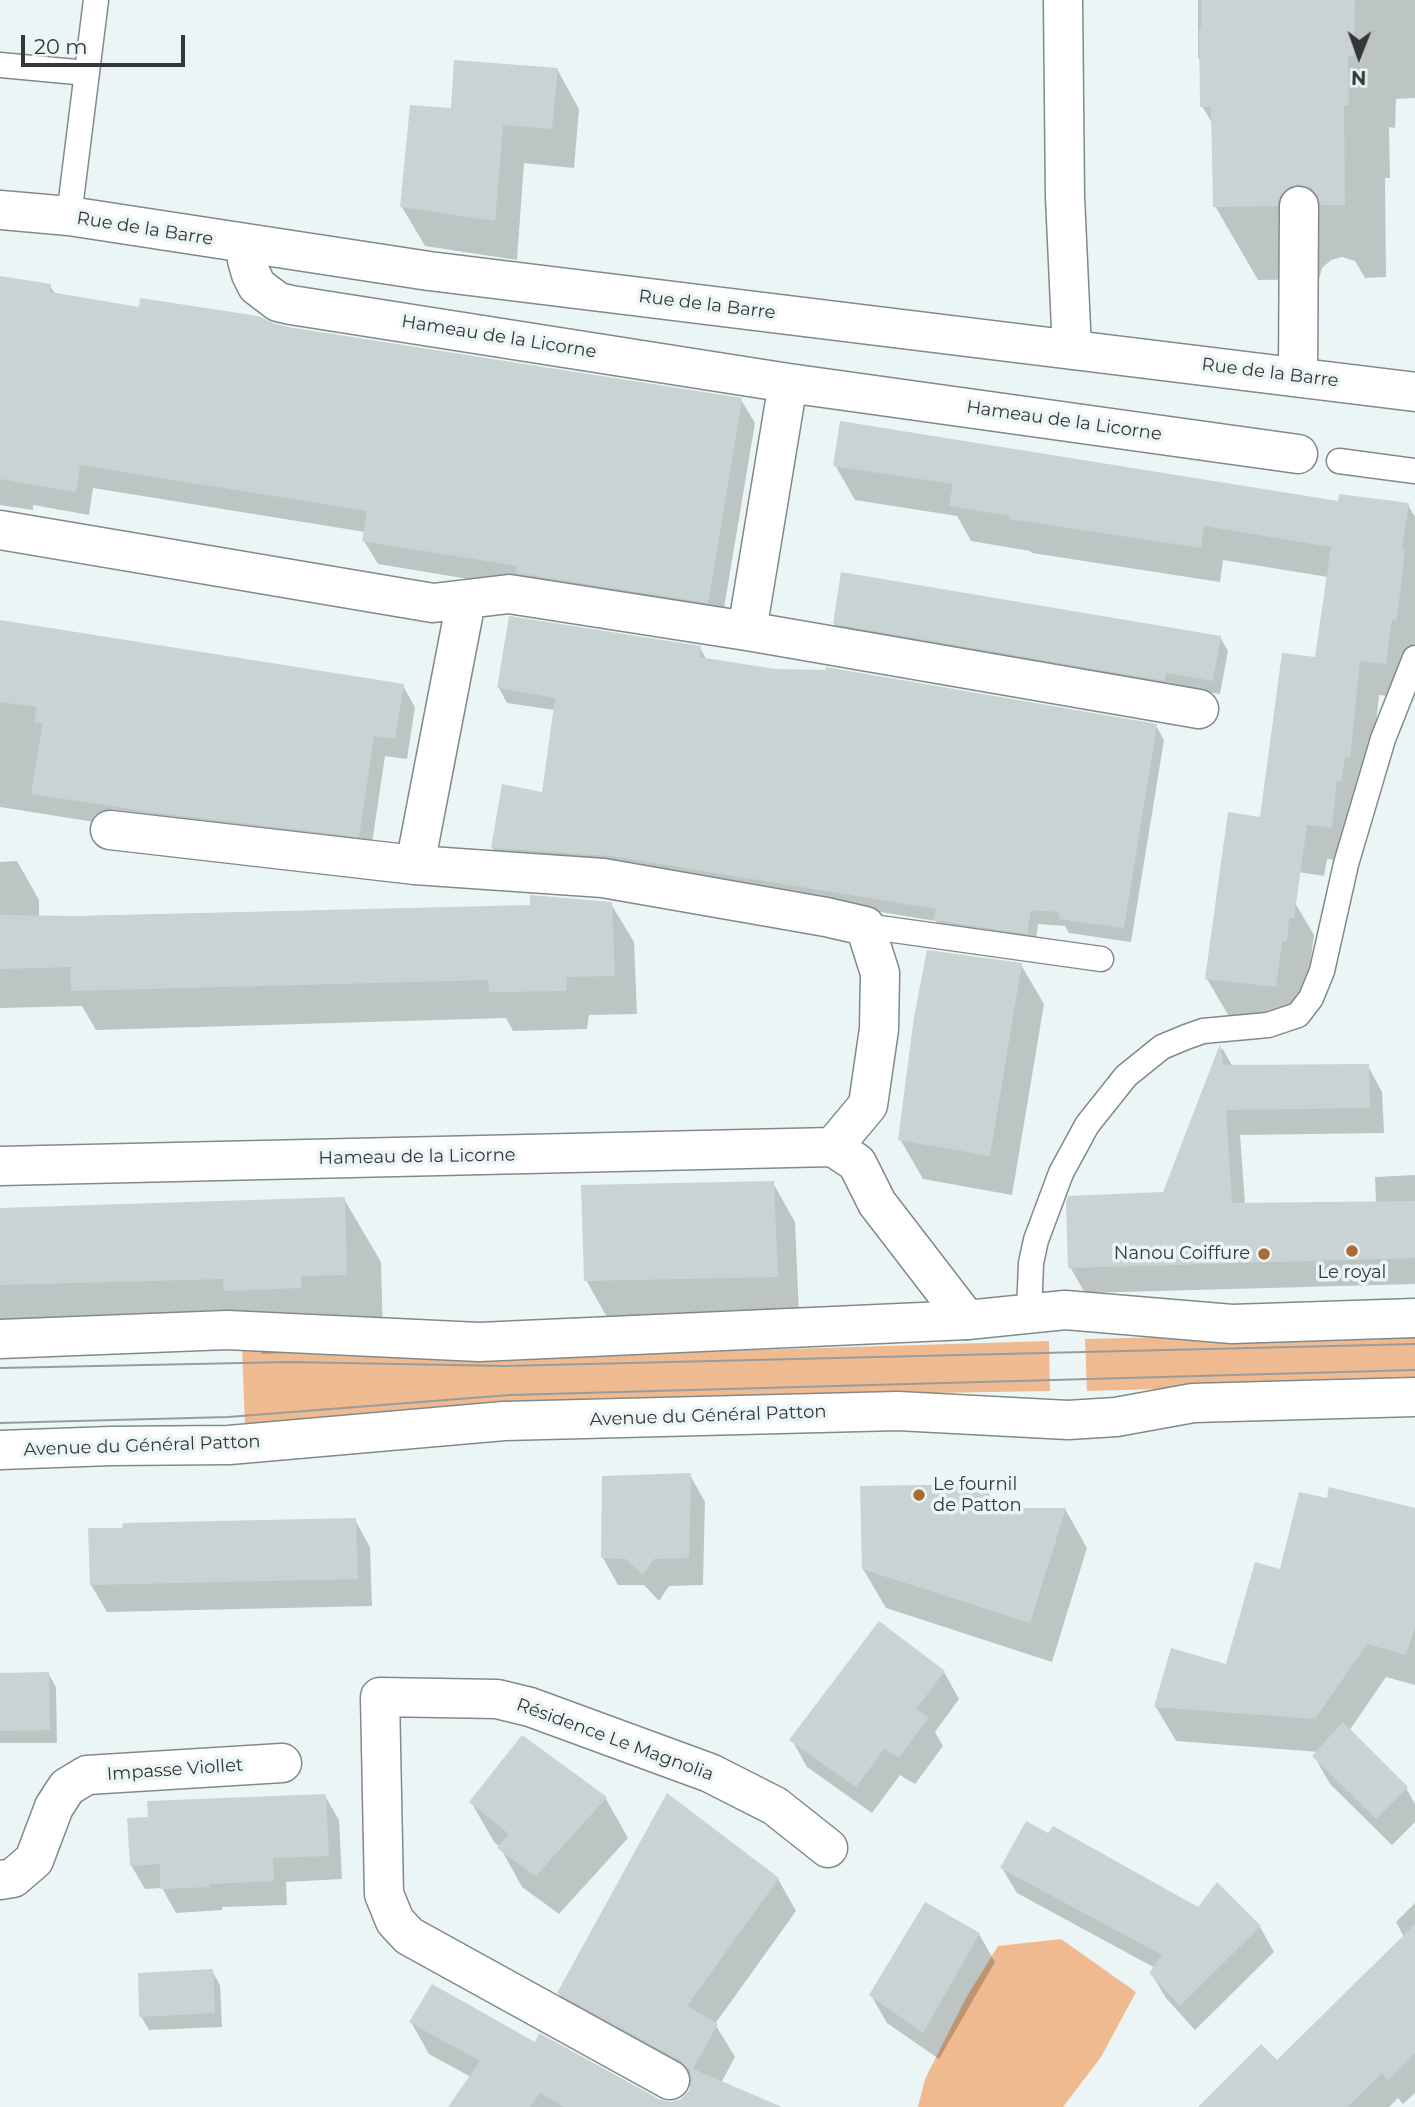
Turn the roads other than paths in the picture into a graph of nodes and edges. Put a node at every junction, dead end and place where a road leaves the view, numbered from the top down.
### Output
1 (96, 0) edge
2 (1063, 0) edge
3 (0, 65) edge
4 (87, 73) junction
5 (1299, 206) dead end
6 (0, 210) edge
7 (69, 216) junction
8 (248, 245) junction
9 (1072, 350) junction
10 (1298, 376) junction
11 (788, 383) junction
12 (1415, 392) edge
13 (1298, 454) dead end
14 (1339, 461) dead end
15 (1415, 471) edge
16 (0, 530) edge
17 (466, 601) junction
18 (747, 631) junction
19 (1415, 658) edge
20 (1199, 709) dead end
21 (110, 830) dead end
22 (415, 865) junction
23 (865, 926) junction
24 (1101, 959) dead end
25 (833, 1147) junction
26 (0, 1166) edge
27 (1029, 1313) junction
28 (1415, 1318) edge
29 (967, 1320) junction
30 (0, 1339) edge
31 (1415, 1397) edge
32 (0, 1450) edge
33 (282, 1763) dead end
34 (828, 1848) dead end
35 (0, 1880) edge
36 (670, 2080) dead end

1 - 4 lane
2 - 9 street
3 - 4 lane
4 - 7 lane
5 - 10 street
6 - 7 street, Rue de la Barre
7 - 8 street, Rue de la Barre
8 - 9 street, Rue de la Barre
8 - 11 street, Hameau de la Licorne
9 - 10 street, Rue de la Barre
10 - 12 street, Rue de la Barre
11 - 13 street, Hameau de la Licorne
11 - 18 street
14 - 15 lane
16 - 17 street
17 - 18 street
17 - 22 street
18 - 20 street
19 - 27 lane
21 - 22 street
22 - 23 street
23 - 24 lane
23 - 25 street
25 - 26 street, Hameau de la Licorne
25 - 29 street
27 - 28 street
27 - 29 street
29 - 30 street
31 - 32 street, Avenue du Général Patton
33 - 35 street, Impasse Viollet
34 - 36 street, Résidence Le Magnolia

